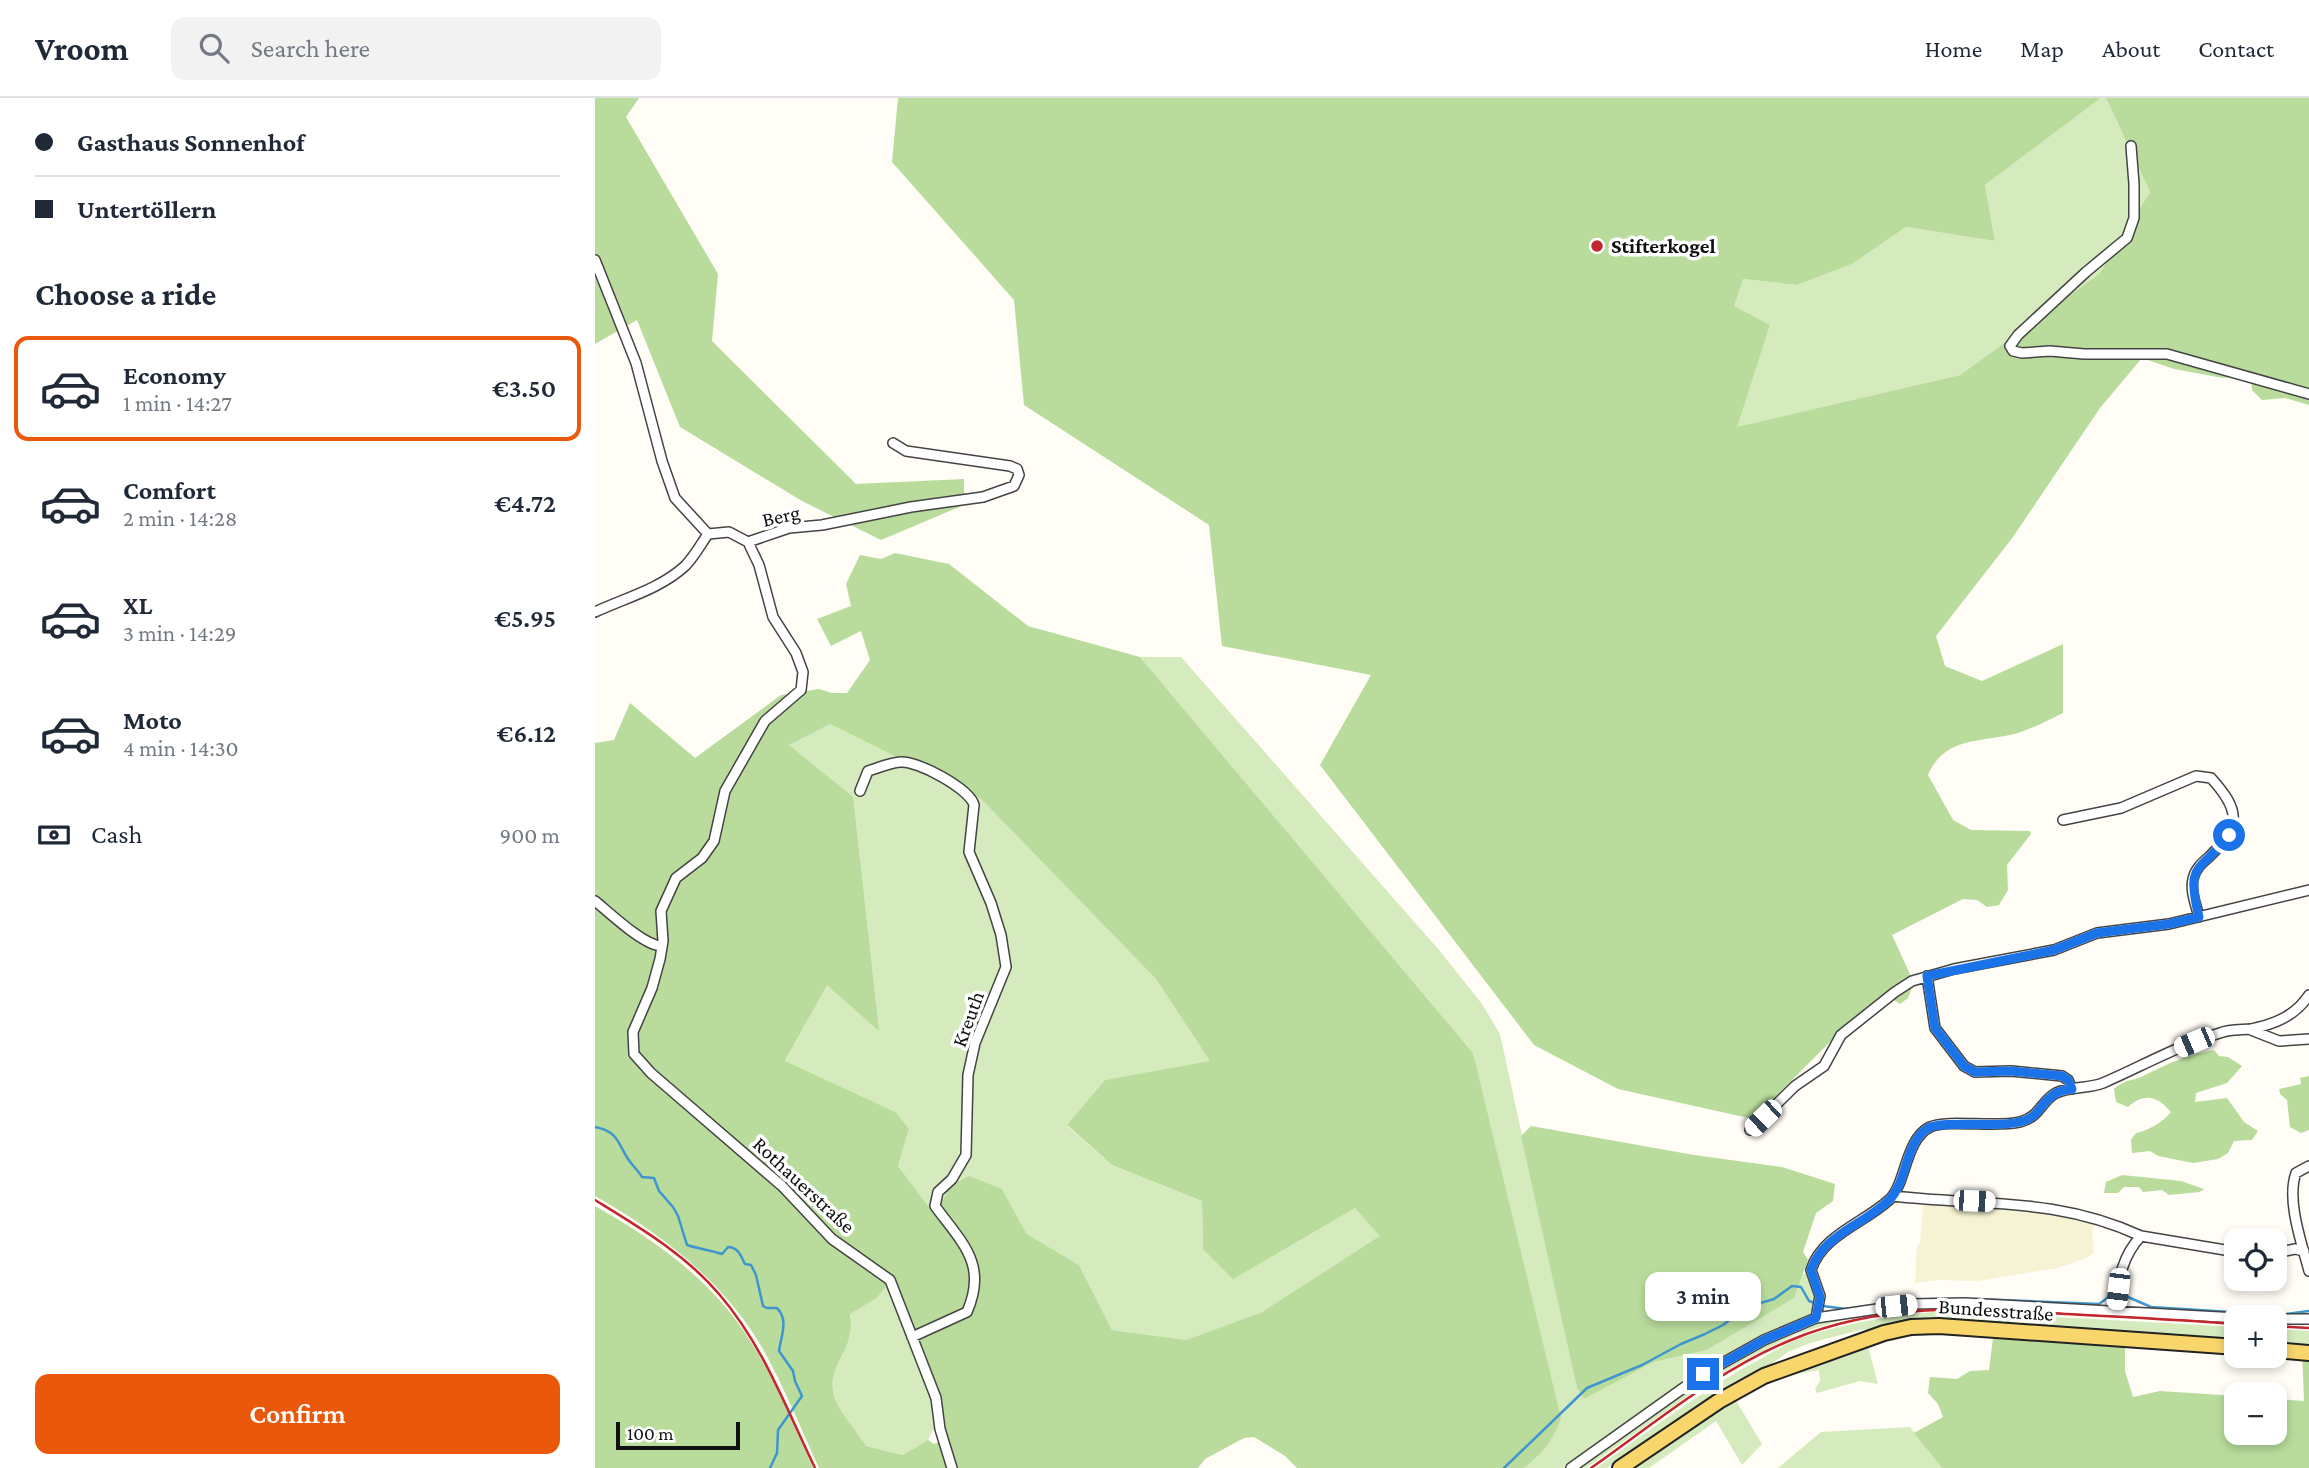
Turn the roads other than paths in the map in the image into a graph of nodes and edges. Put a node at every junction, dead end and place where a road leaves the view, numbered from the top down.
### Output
1 (2131, 146) dead end
2 (595, 260) edge
3 (2309, 394) edge
4 (893, 443) dead end
5 (708, 534) junction
6 (748, 542) junction
7 (595, 612) edge
8 (860, 791) dead end
9 (2063, 820) dead end
10 (2309, 890) edge
11 (595, 901) edge
12 (2199, 917) junction
13 (661, 946) junction
14 (1927, 976) junction
15 (2309, 995) edge
16 (2250, 1029) junction
17 (2309, 1039) edge
18 (2072, 1089) junction
19 (1750, 1130) dead end
20 (2309, 1166) edge
21 (1893, 1196) junction
22 (2141, 1236) junction
23 (2224, 1250) edge
24 (2287, 1251) edge
25 (2304, 1251) junction
26 (2309, 1272) edge
27 (2115, 1310) junction
28 (2224, 1317) edge
29 (1816, 1318) junction
30 (2287, 1319) edge
31 (2309, 1319) edge
32 (912, 1337) junction
33 (2224, 1346) edge
34 (2287, 1351) edge
35 (2309, 1353) edge
36 (952, 1468) edge
37 (1571, 1468) edge
38 (1620, 1468) edge

1 - 3 street
2 - 5 street
4 - 6 street, Berg
5 - 6 street, Berg
5 - 7 street
6 - 13 street, Rothauerstraße
8 - 32 street, Kreuth
9 - 12 street
10 - 12 street
11 - 13 street
12 - 14 street
13 - 32 street, Rothauerstraße
14 - 18 street
14 - 19 street
15 - 16 street
16 - 17 street
16 - 18 street
18 - 21 street
20 - 25 street
21 - 22 street
21 - 29 street
22 - 23 street
22 - 27 street
24 - 25 street
25 - 26 street
27 - 28 street
27 - 29 street
29 - 37 street
30 - 31 street
32 - 36 street, Rothauerstraße
33 - 38 main road, Bundesstraße
34 - 35 main road

